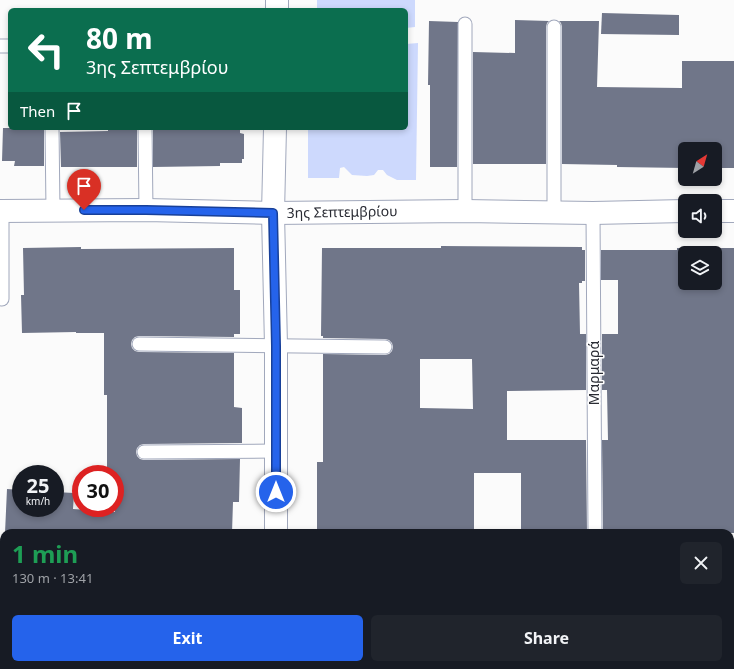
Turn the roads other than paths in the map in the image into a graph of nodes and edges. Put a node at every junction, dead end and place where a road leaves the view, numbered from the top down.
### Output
1 (465, 24) dead end
2 (554, 27) dead end
3 (52, 130) edge
4 (145, 130) edge
5 (275, 130) edge
6 (53, 210) junction
7 (146, 210) junction
8 (1, 211) edge
9 (465, 211) junction
10 (678, 211) edge
11 (722, 211) edge
12 (734, 211) edge
13 (554, 212) junction
14 (273, 213) junction
15 (593, 213) junction
16 (2, 299) dead end
17 (139, 344) dead end
18 (276, 346) junction
19 (385, 347) dead end
20 (275, 451) junction
21 (144, 452) dead end
22 (276, 529) edge
23 (595, 529) edge

1 - 9 lane
2 - 13 lane
3 - 6 lane
4 - 7 lane
5 - 14 street
6 - 7 street, 3ης Σεπτεμβρίου
6 - 8 street, 3ης Σεπτεμβρίου
7 - 14 street, 3ης Σεπτεμβρίου
8 - 16 lane
9 - 13 street, 3ης Σεπτεμβρίου
9 - 14 street, 3ης Σεπτεμβρίου
10 - 15 street, 3ης Σεπτεμβρίου
11 - 12 street
13 - 15 street, 3ης Σεπτεμβρίου
14 - 18 street
15 - 23 lane, Μαρμαρά
17 - 18 lane
18 - 19 lane
18 - 20 street
20 - 21 lane
20 - 22 street

